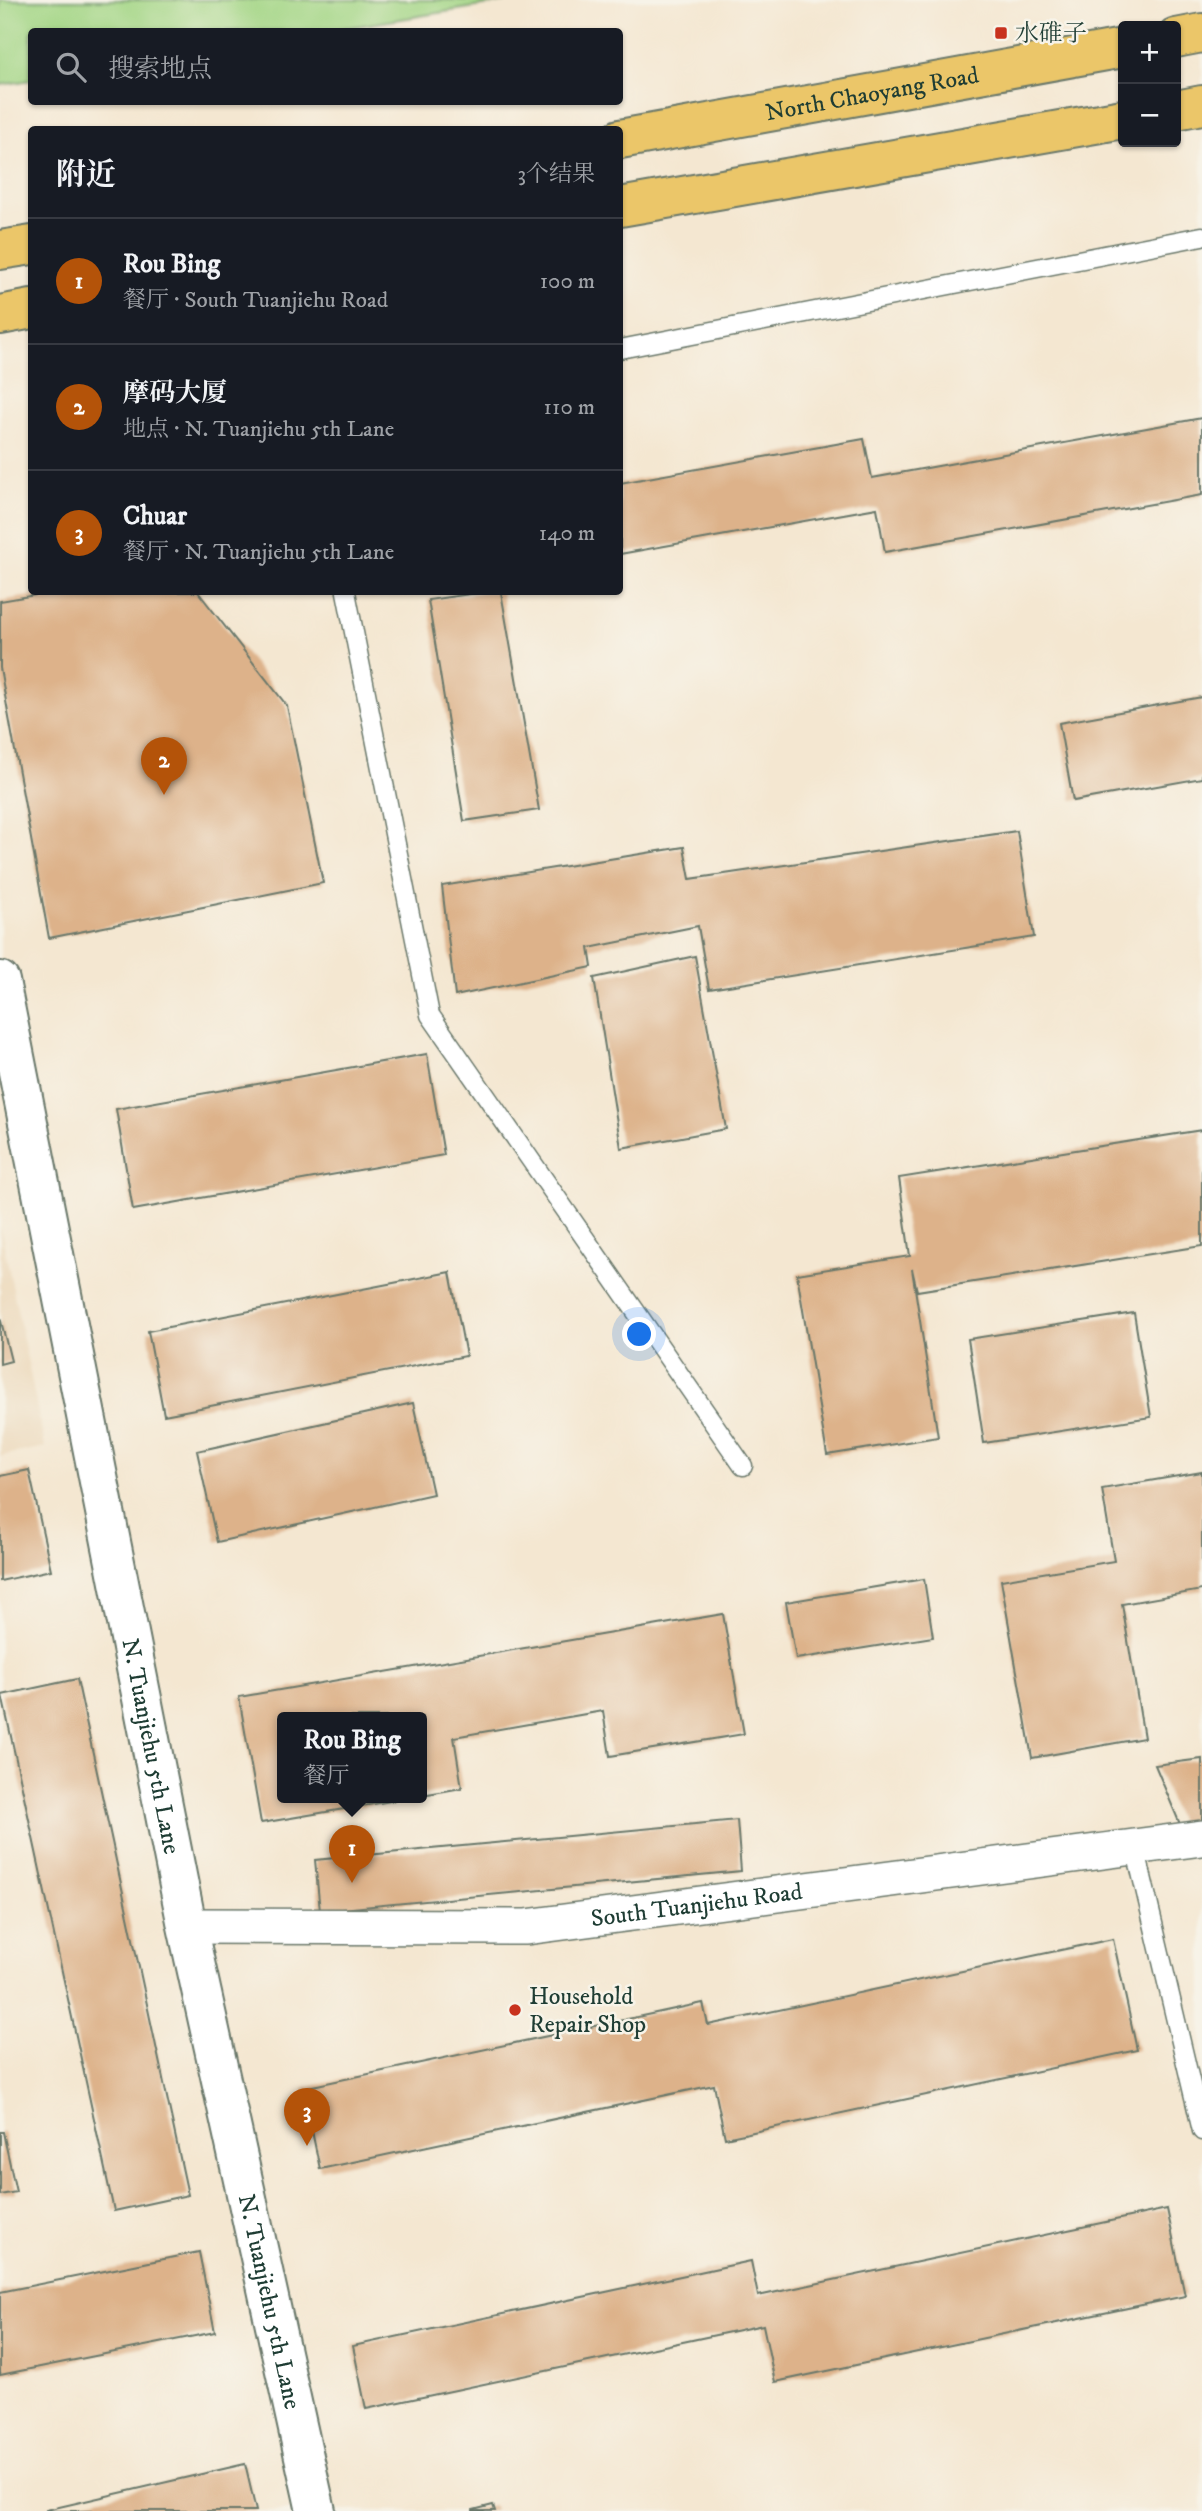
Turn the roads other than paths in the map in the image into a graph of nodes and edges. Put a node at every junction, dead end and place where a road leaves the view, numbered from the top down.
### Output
1 (1202, 33) edge
2 (1181, 37) edge
3 (1118, 49) edge
4 (1202, 105) edge
5 (1181, 109) edge
6 (1118, 120) edge
7 (623, 138) edge
8 (623, 206) edge
9 (1202, 236) edge
10 (28, 246) edge
11 (0, 250) edge
12 (28, 310) edge
13 (0, 315) edge
14 (623, 348) edge
15 (347, 595) edge
16 (0, 981) edge
17 (743, 1466) dead end
18 (1202, 1838) edge
19 (1135, 1847) junction
20 (187, 1926) junction
21 (1202, 2131) edge
22 (316, 2511) edge

1 - 2 main road
3 - 7 main road, North Chaoyang Road
4 - 5 main road
6 - 8 main road
9 - 14 lane
10 - 11 main road
12 - 13 main road
15 - 17 lane
16 - 20 street, N. Tuanjiehu 5th Lane
18 - 19 street, South Tuanjiehu Road
19 - 20 street, South Tuanjiehu Road
19 - 21 lane
20 - 22 street, N. Tuanjiehu 5th Lane

